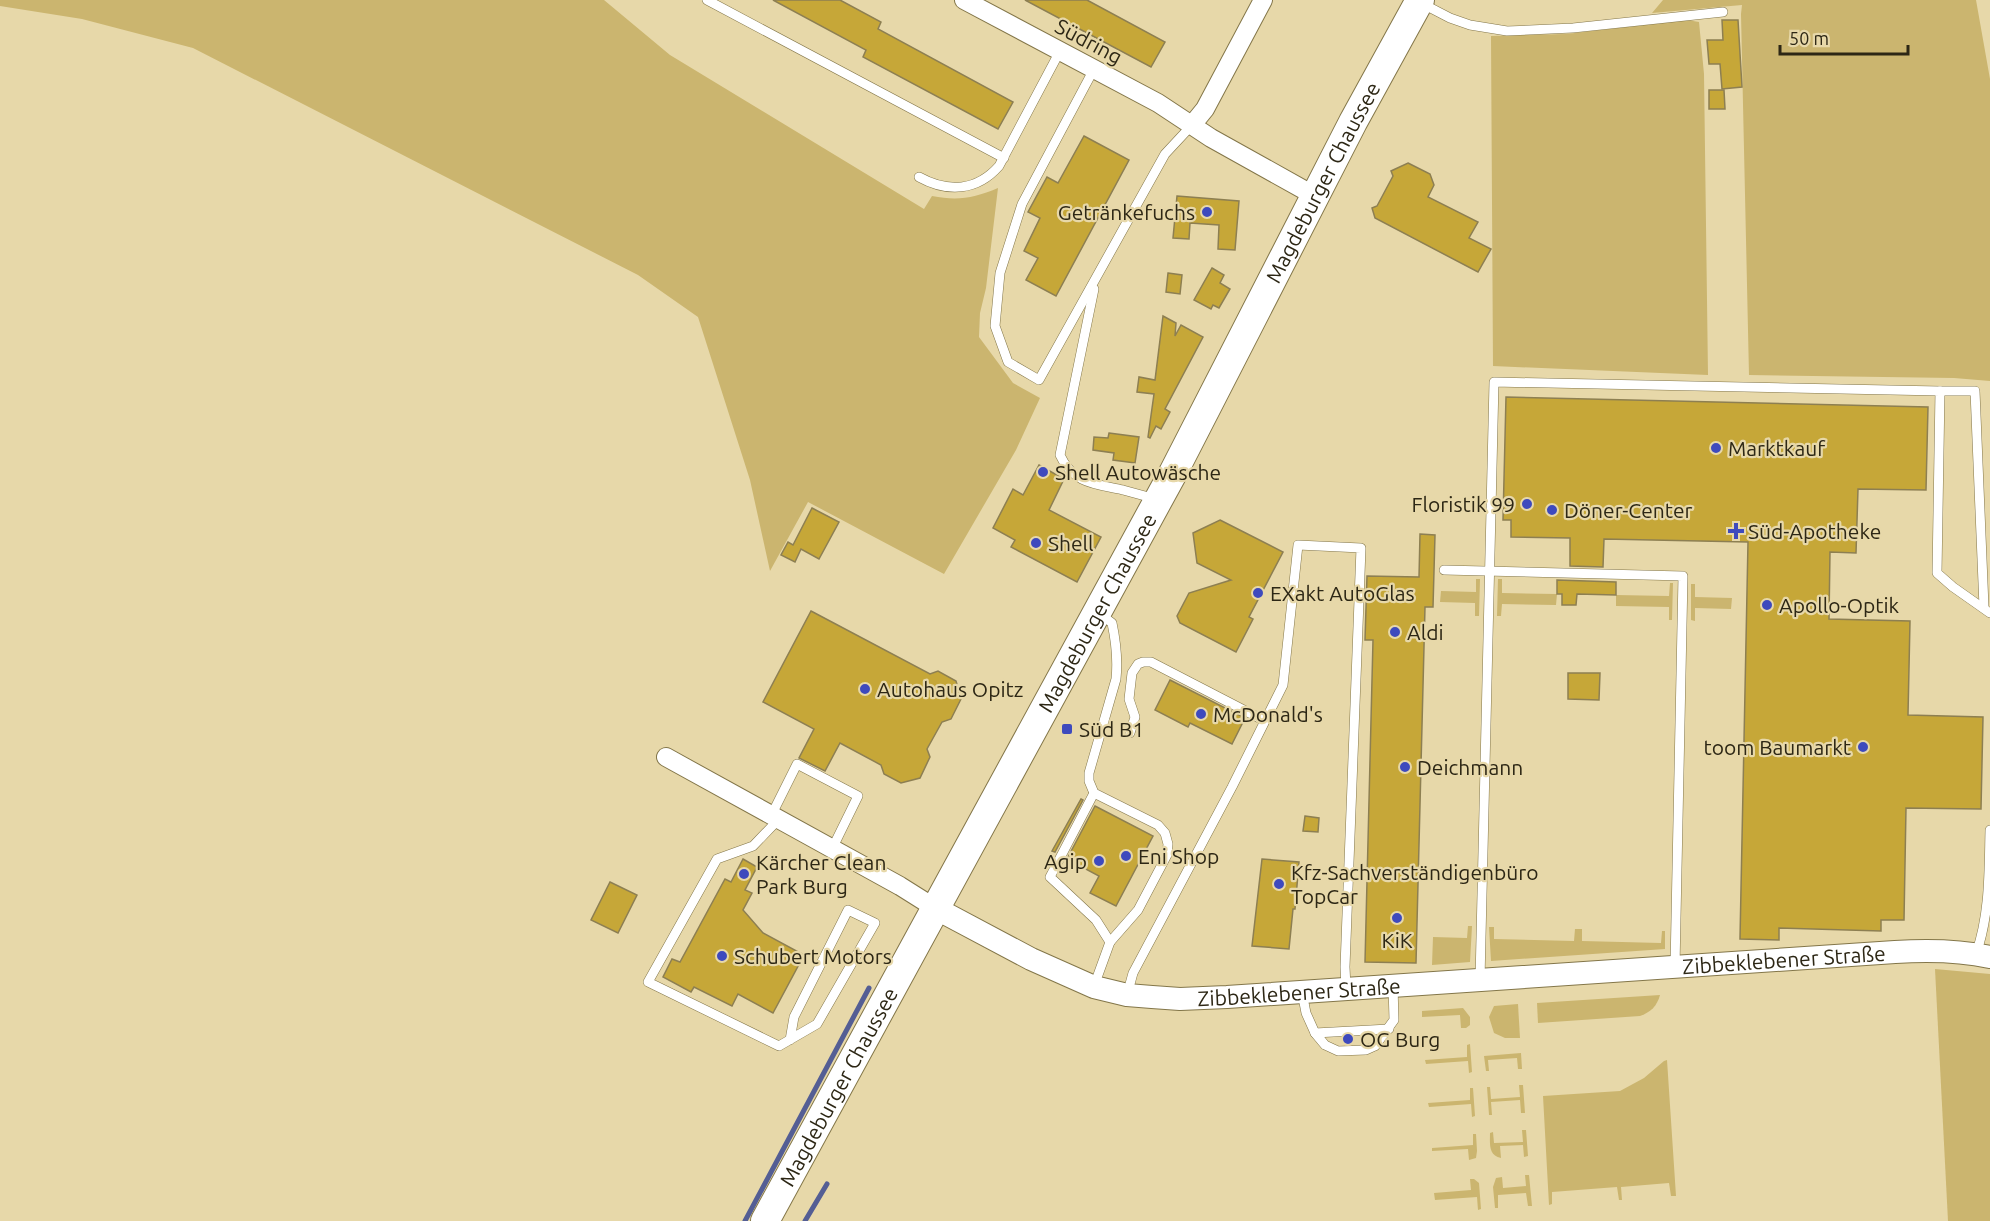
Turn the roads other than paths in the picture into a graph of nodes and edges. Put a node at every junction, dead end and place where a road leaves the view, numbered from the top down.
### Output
1 (707, 0) edge
2 (964, 0) edge
3 (1263, 0) edge
4 (1419, 1) edge
5 (1723, 12) dead end
6 (1060, 51) junction
7 (1094, 69) junction
8 (1192, 125) junction
9 (1004, 158) junction
10 (919, 177) dead end
11 (1315, 195) junction
12 (1095, 280) junction
13 (1940, 391) junction
14 (1158, 500) junction
15 (1444, 570) dead end
16 (1490, 571) junction
17 (1987, 610) edge
18 (1097, 612) junction
19 (1265, 721) junction
20 (1130, 733) dead end
21 (666, 757) dead end
22 (1094, 793) junction
23 (775, 818) junction
24 (1990, 830) edge
25 (832, 849) junction
26 (935, 908) junction
27 (1110, 942) junction
28 (1983, 955) edge
29 (1675, 968) junction
30 (1480, 980) junction
31 (1393, 986) junction
32 (1094, 987) junction
33 (1346, 989) junction
34 (1302, 992) junction
35 (1127, 995) junction
36 (1389, 1029) junction
37 (1315, 1033) junction
38 (790, 1040) junction
39 (765, 1221) edge

1 - 9 lane
2 - 6 street, Südring
3 - 8 street
4 - 5 lane
4 - 11 main road, Magdeburger Chaussee
6 - 7 street, Südring
6 - 9 lane
7 - 8 street, Südring
7 - 12 lane
8 - 11 street, Südring
8 - 12 lane
9 - 10 lane
11 - 14 main road, Magdeburger Chaussee
12 - 14 lane
13 - 16 lane
13 - 17 lane
13 - 17 lane
14 - 18 main road, Magdeburger Chaussee
15 - 16 lane
16 - 29 lane
16 - 30 lane
18 - 22 lane
18 - 26 main road, Magdeburger Chaussee
19 - 20 lane
19 - 33 lane
19 - 35 lane
21 - 23 street, Zibbeklebener Straße
22 - 27 lane
22 - 27 lane
23 - 25 street, Zibbeklebener Straße
23 - 25 lane
23 - 38 lane
24 - 28 lane
25 - 26 street, Zibbeklebener Straße
26 - 32 street, Zibbeklebener Straße
26 - 39 main road, Magdeburger Chaussee
27 - 32 lane
28 - 29 street, Zibbeklebener Straße
29 - 30 street, Zibbeklebener Straße
30 - 31 street, Zibbeklebener Straße
31 - 33 street, Zibbeklebener Straße
31 - 36 lane
32 - 35 street, Zibbeklebener Straße
33 - 34 street, Zibbeklebener Straße
34 - 35 street, Zibbeklebener Straße
34 - 37 lane
36 - 37 lane
36 - 37 lane
38 - 38 lane

